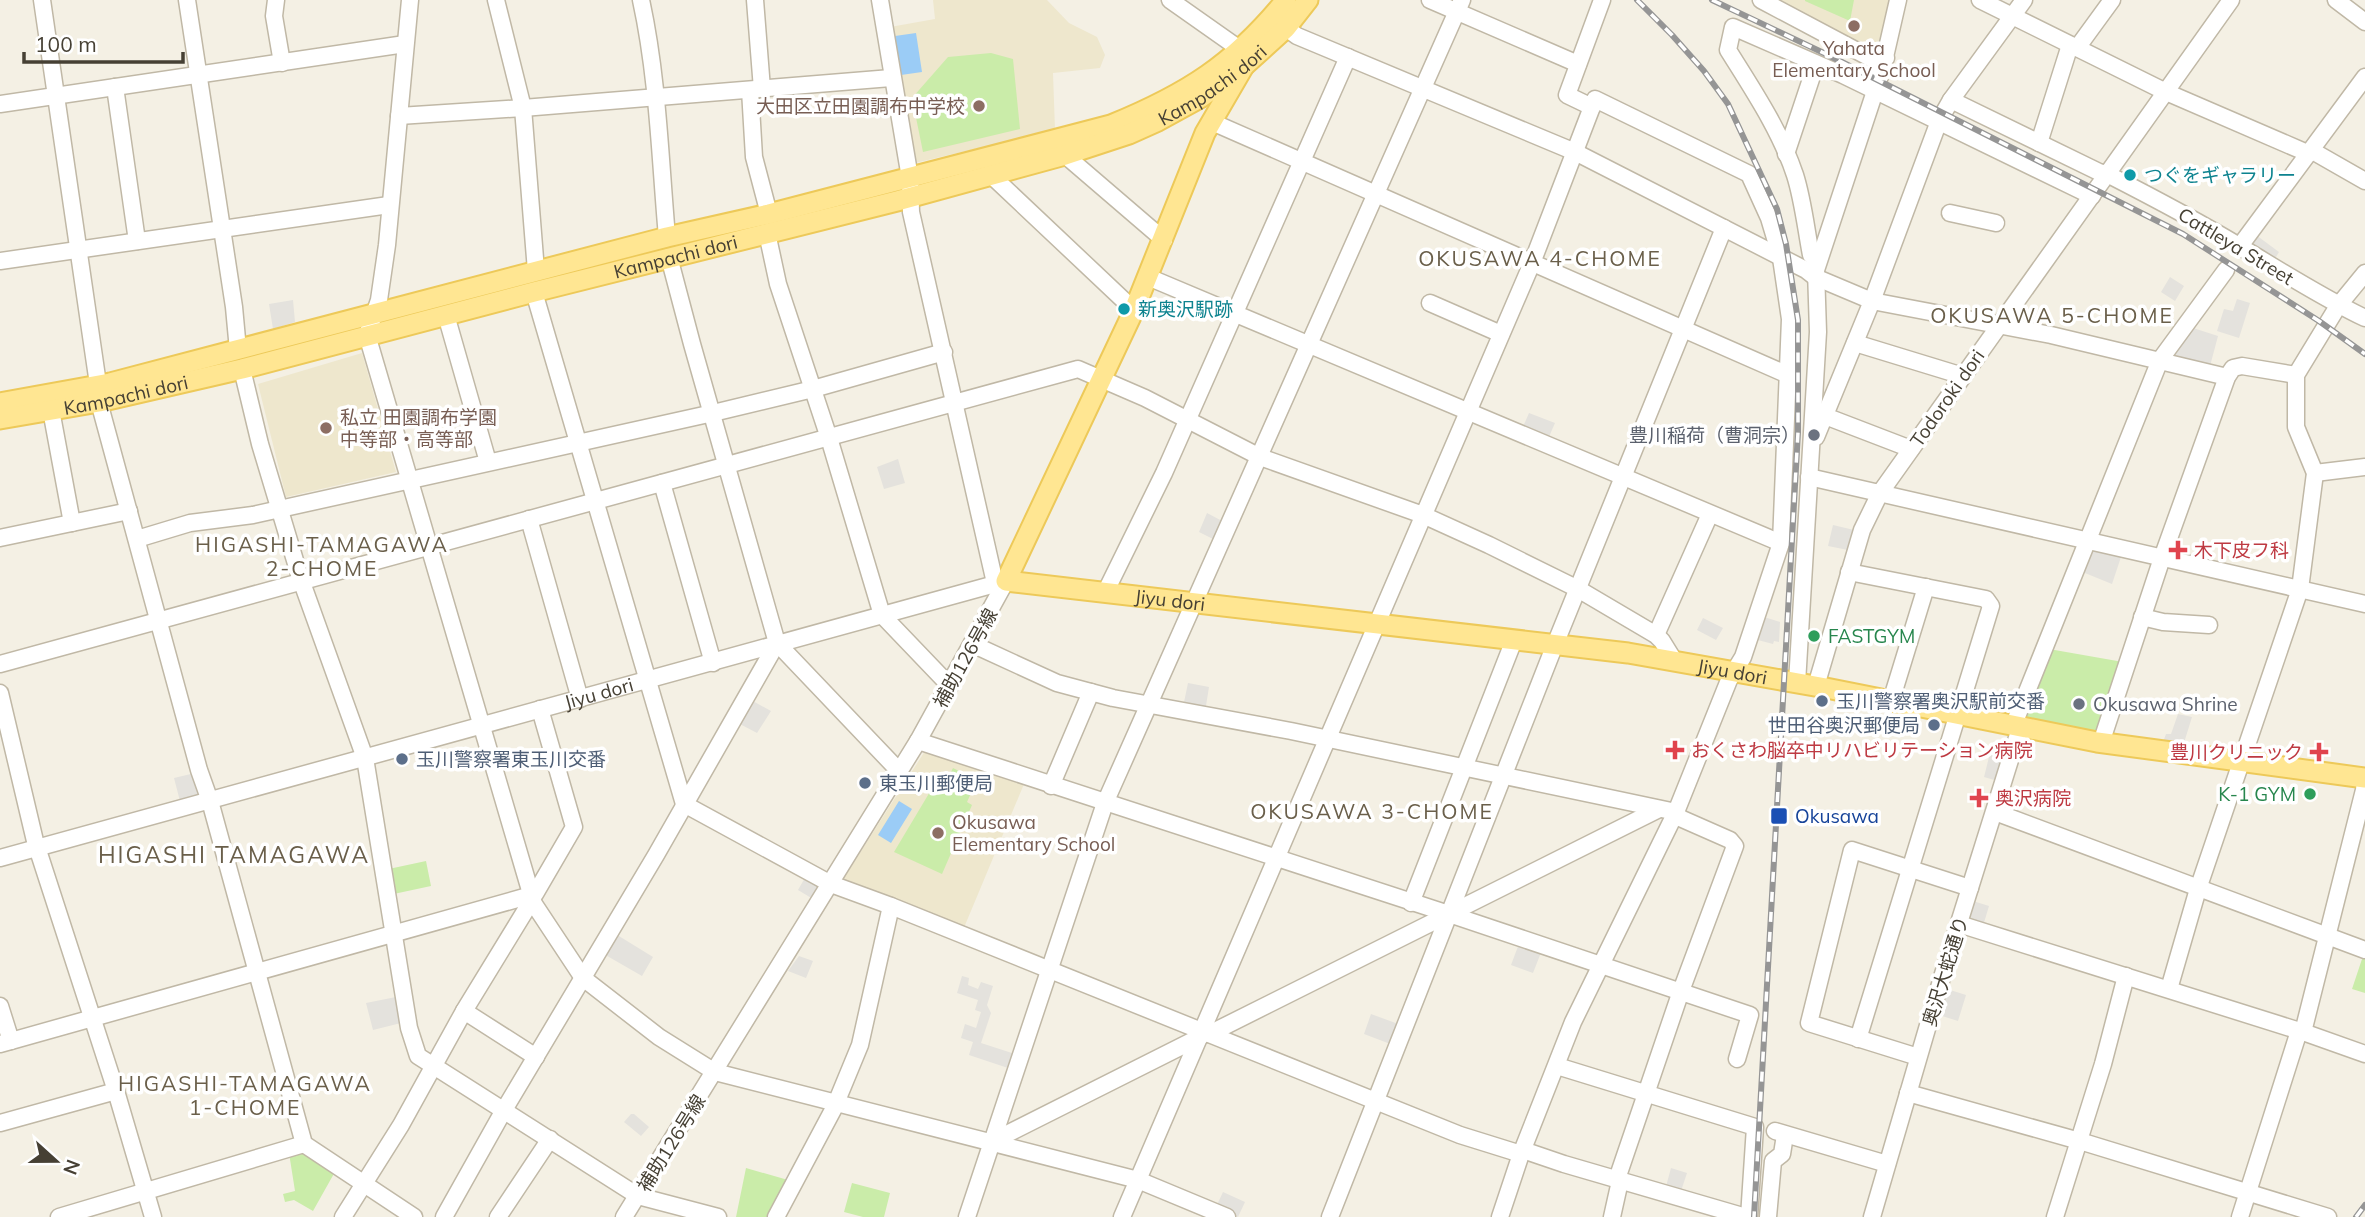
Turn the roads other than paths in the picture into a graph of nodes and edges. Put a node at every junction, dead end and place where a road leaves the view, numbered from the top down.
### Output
1 (42, 0) edge
2 (187, 0) edge
3 (276, 0) edge
4 (410, 0) edge
5 (495, 0) edge
6 (641, 0) edge
7 (755, 0) edge
8 (880, 0) edge
9 (1170, 0) edge
10 (1286, 0) edge
11 (1308, 0) edge
12 (1430, 0) edge
13 (1602, 0) edge
14 (1761, 0) edge
15 (1898, 0) edge
16 (1980, 0) edge
17 (2024, 0) edge
18 (2112, 0) edge
19 (2231, 0) edge
20 (2336, 0) edge
21 (1459, 6) edge
22 (2012, 16) junction
23 (2365, 22) edge
24 (1286, 28) junction
25 (405, 44) junction
26 (2073, 46) junction
27 (1348, 57) junction
28 (1243, 58) junction
29 (1886, 58) junction
30 (282, 63) junction
31 (1578, 64) junction
32 (1816, 64) junction
33 (199, 76) junction
34 (2365, 77) edge
35 (891, 78) junction
36 (115, 88) junction
37 (756, 89) junction
38 (1423, 89) junction
39 (1876, 90) junction
40 (2166, 92) junction
41 (56, 96) junction
42 (656, 98) junction
43 (1951, 100) junction
44 (0, 104) edge
45 (1592, 107) junction
46 (523, 108) junction
47 (399, 116) junction
48 (1939, 121) junction
49 (1212, 122) junction
50 (2039, 143) junction
51 (1575, 152) junction
52 (2310, 153) junction
53 (1786, 154) junction
54 (1065, 155) junction
55 (1302, 161) junction
56 (2107, 174) junction
57 (992, 176) junction
58 (2365, 181) edge
59 (910, 188) junction
60 (1375, 194) junction
61 (2092, 196) junction
62 (389, 205) junction
63 (1950, 213) dead end
64 (768, 223) junction
65 (1996, 223) dead end
66 (221, 228) junction
67 (1724, 228) junction
68 (667, 237) junction
69 (1164, 240) junction
70 (137, 241) junction
71 (2241, 246) junction
72 (78, 249) junction
73 (670, 257) junction
74 (1781, 258) junction
75 (0, 261) edge
76 (1532, 263) junction
77 (1816, 270) junction
78 (2225, 270) dead end
79 (536, 271) junction
80 (2365, 273) edge
81 (1148, 277) junction
82 (534, 292) junction
83 (1872, 301) junction
84 (1430, 303) dead end
85 (2339, 306) junction
86 (1134, 310) junction
87 (1234, 313) junction
88 (374, 315) junction
89 (446, 315) junction
90 (2365, 318) edge
91 (1999, 325) junction
92 (1683, 329) junction
93 (1501, 334) junction
94 (367, 335) junction
95 (1855, 342) junction
96 (1309, 345) junction
97 (944, 352) junction
98 (240, 360) junction
99 (2160, 360) junction
100 (1788, 375) junction
101 (2296, 375) junction
102 (1963, 376) junction
103 (2227, 377) junction
104 (1102, 379) junction
105 (813, 389) junction
106 (99, 393) junction
107 (0, 402) edge
108 (956, 402) junction
109 (51, 410) junction
110 (1467, 411) junction
111 (713, 414) junction
112 (1825, 416) junction
113 (0, 419) edge
114 (1187, 420) junction
115 (829, 438) junction
116 (578, 444) junction
117 (1810, 449) junction
118 (1911, 449) junction
119 (1260, 457) junction
120 (488, 462) junction
121 (727, 466) junction
122 (2365, 467) edge
123 (2315, 473) junction
124 (1623, 477) junction
125 (1810, 477) junction
126 (409, 481) junction
127 (662, 484) junction
128 (1880, 493) junction
129 (596, 502) junction
130 (281, 508) junction
131 (129, 510) junction
132 (1710, 514) junction
133 (1423, 515) junction
134 (529, 519) junction
135 (72, 523) junction
136 (0, 538) edge
137 (136, 539) junction
138 (2087, 540) junction
139 (1781, 543) junction
140 (429, 547) junction
141 (2162, 558) junction
142 (1849, 572) junction
143 (302, 581) junction
144 (1001, 582) junction
145 (1926, 587) junction
146 (1578, 589) junction
147 (2300, 589) junction
148 (1105, 593) junction
149 (1193, 603) junction
150 (2365, 604) edge
151 (882, 615) junction
152 (2142, 617) junction
153 (160, 621) junction
154 (1375, 624) junction
155 (2209, 625) dead end
156 (1656, 635) junction
157 (1514, 640) junction
158 (777, 643) junction
159 (972, 644) junction
160 (1555, 645) junction
161 (1675, 662) junction
162 (713, 663) junction
163 (0, 664) edge
164 (1734, 673) junction
165 (648, 680) junction
166 (1807, 685) junction
167 (950, 686) junction
168 (1091, 692) junction
169 (0, 693) edge
170 (580, 699) junction
171 (1891, 701) junction
172 (1148, 706) junction
173 (540, 709) junction
174 (1958, 714) junction
175 (481, 725) junction
176 (2017, 725) junction
177 (1328, 739) junction
178 (918, 741) junction
179 (2101, 743) junction
180 (365, 758) junction
181 (2241, 762) junction
182 (1464, 768) junction
183 (899, 771) junction
184 (1503, 776) junction
185 (2365, 779) edge
186 (1051, 786) junction
187 (210, 801) junction
188 (1105, 803) junction
189 (684, 804) junction
190 (1659, 809) junction
191 (1676, 812) junction
192 (1995, 812) junction
193 (37, 848) junction
194 (0, 858) edge
195 (1277, 859) junction
196 (1910, 870) junction
197 (831, 884) junction
198 (1970, 888) junction
199 (2198, 888) junction
200 (532, 895) junction
201 (1411, 903) junction
202 (891, 906) junction
203 (1449, 914) junction
204 (1959, 924) junction
205 (395, 934) junction
206 (2327, 935) junction
207 (2365, 950) edge
208 (1602, 965) junction
209 (1050, 971) junction
210 (257, 972) junction
211 (2126, 976) junction
212 (583, 978) junction
213 (2169, 989) junction
214 (1681, 991) junction
215 (0, 1006) edge
216 (464, 1011) junction
217 (93, 1019) junction
218 (2301, 1032) junction
219 (1204, 1034) junction
220 (1858, 1039) junction
221 (6, 1043) edge
222 (2365, 1054) edge
223 (536, 1056) junction
224 (1918, 1057) junction
225 (1737, 1059) dead end
226 (434, 1066) junction
227 (1557, 1066) junction
228 (715, 1072) junction
229 (116, 1090) junction
230 (1908, 1093) junction
231 (1646, 1094) junction
232 (1376, 1100) junction
233 (835, 1103) junction
234 (504, 1110) junction
235 (0, 1124) edge
236 (550, 1139) junction
237 (2078, 1141) junction
238 (991, 1142) junction
239 (304, 1144) junction
240 (1522, 1152) junction
241 (1887, 1164) junction
242 (1138, 1180) junction
243 (1618, 1180) junction
244 (363, 1184) junction
245 (145, 1192) junction
246 (2247, 1192) junction
247 (638, 1196) junction
248 (59, 1217) edge
249 (153, 1217) edge
250 (343, 1217) edge
251 (414, 1217) edge
252 (444, 1217) edge
253 (498, 1217) edge
254 (624, 1217) edge
255 (718, 1217) edge
256 (776, 1217) edge
257 (967, 1217) edge
258 (1122, 1217) edge
259 (1227, 1217) edge
260 (1330, 1217) edge
261 (1500, 1217) edge
262 (1612, 1217) edge
263 (1748, 1217) edge
264 (1768, 1217) edge
265 (1874, 1217) edge
266 (2055, 1217) edge
267 (2240, 1217) edge
268 (2328, 1217) edge

1 - 41 street
2 - 33 street
3 - 30 street
4 - 25 street
5 - 46 street
6 - 42 street
7 - 37 street
8 - 35 street
9 - 28 street
10 - 28 main road, Kampachi dori
11 - 24 main road, Kampachi dori
12 - 21 street
13 - 31 street
14 - 29 street
15 - 29 street
16 - 22 street
17 - 22 street
18 - 26 street
19 - 40 street, Todoroki dori
20 - 23 street
21 - 31 street
21 - 38 street
22 - 26 street
22 - 43 street
24 - 27 street
24 - 28 main road, Kampachi dori
25 - 30 street
25 - 47 street
26 - 40 street
26 - 50 street
27 - 38 street
27 - 55 street
28 - 49 main road, 補助126号線
28 - 54 main road, Kampachi dori
28 - 59 main road, Kampachi dori
29 - 39 street
30 - 33 street
31 - 45 street
32 - 39 street
32 - 53 street
32 - 53 street
33 - 36 street
33 - 66 street
34 - 52 street
35 - 37 street
35 - 59 street
36 - 41 street
36 - 70 street
37 - 42 street
37 - 64 street
38 - 51 street
38 - 60 street
39 - 48 street
39 - 77 street
40 - 52 street
40 - 56 street, Todoroki dori
41 - 44 street
41 - 72 street
42 - 46 street
42 - 68 street
43 - 48 street
43 - 50 street, Cattleya Street
45 - 51 street
45 - 74 street
46 - 47 street
46 - 79 street
47 - 62 street
48 - 61 street
48 - 83 street
49 - 55 street
49 - 69 main road, 補助126号線
50 - 56 street, Cattleya Street
51 - 67 street
51 - 76 street
52 - 58 street
52 - 71 street
53 - 77 street
54 - 57 main road, Kampachi dori
54 - 69 street
55 - 60 street
55 - 87 street
56 - 61 street, Todoroki dori
56 - 71 street, Cattleya Street
57 - 59 main road, Kampachi dori
57 - 86 street
59 - 64 main road, Kampachi dori
59 - 97 street
60 - 76 street
60 - 96 street
61 - 91 street, Todoroki dori
62 - 66 street
62 - 88 street
63 - 65 street
64 - 68 main road, Kampachi dori
64 - 73 main road, Kampachi dori
64 - 105 street
66 - 70 street
66 - 98 street
67 - 74 street
67 - 92 street
68 - 79 main road, Kampachi dori
69 - 81 main road, 補助126号線
70 - 72 street
71 - 85 street, Cattleya Street
72 - 75 street
72 - 106 street
73 - 82 main road, Kampachi dori
73 - 111 street
74 - 77 street
74 - 100 street
76 - 92 street
76 - 93 street
77 - 83 street
77 - 117 street
78 - 99 street, 奥沢大蛇通り
79 - 88 main road, Kampachi dori
80 - 85 street
81 - 86 main road, 補助126号線
81 - 87 street
82 - 89 main road, Kampachi dori
82 - 116 street
83 - 91 street
83 - 95 street
84 - 93 street
85 - 90 street, Cattleya Street
85 - 101 street
86 - 104 main road, 補助126号線
87 - 96 street
87 - 114 street
88 - 94 street
88 - 98 main road, Kampachi dori
89 - 94 main road, Kampachi dori
89 - 120 street
91 - 99 street
91 - 102 street, Todoroki dori
92 - 100 street
92 - 124 street
93 - 110 street
94 - 98 main road, Kampachi dori
94 - 126 street
95 - 102 street
95 - 112 street
96 - 110 street
96 - 119 street
97 - 105 street
97 - 108 street
98 - 106 main road, Kampachi dori
98 - 130 street
99 - 103 street
99 - 138 street, 奥沢大蛇通り
100 - 139 street
101 - 103 street
101 - 123 street
102 - 118 street, Todoroki dori
103 - 141 street
104 - 108 street
104 - 114 street
104 - 144 main road, 補助126号線
105 - 111 street
105 - 115 street
106 - 107 main road, Kampachi dori
106 - 109 main road, Kampachi dori
106 - 131 street
108 - 115 street
108 - 144 street
109 - 113 main road, Kampachi dori
109 - 135 street
110 - 124 street
110 - 133 street
111 - 116 street
111 - 121 street
112 - 117 street
112 - 118 street
114 - 119 street
114 - 148 street
115 - 121 street
115 - 151 street
116 - 120 street
116 - 129 street
117 - 125 street
118 - 128 street, Todoroki dori
119 - 133 street
119 - 149 street
120 - 126 street
121 - 127 street
121 - 158 street
122 - 123 street
123 - 147 street
124 - 132 street
124 - 146 street
125 - 128 street
125 - 166 street
126 - 130 street
126 - 140 street
127 - 129 street
127 - 162 street
128 - 138 street
128 - 142 street, Todoroki dori
129 - 134 street
129 - 165 street
130 - 137 street
130 - 143 street
131 - 135 street
131 - 137 street
132 - 139 street
132 - 156 street
133 - 146 street
133 - 154 street
134 - 140 street
134 - 170 street
135 - 136 street
137 - 153 street
138 - 141 street
138 - 176 street, 奥沢大蛇通り
139 - 164 street
140 - 143 street
140 - 175 street
141 - 147 street
141 - 152 street
142 - 145 street
142 - 166 street, Todoroki dori
143 - 153 street
143 - 180 street
144 - 148 main road, Jiyu dori
144 - 151 street, Jiyu dori
144 - 159 street, 補助126号線
145 - 171 street
145 - 174 street
146 - 156 street
146 - 160 street
147 - 150 street
147 - 181 street
148 - 149 main road, Jiyu dori
149 - 154 main road, Jiyu dori
149 - 172 street
151 - 158 street, Jiyu dori
151 - 167 street
152 - 155 street
152 - 179 street
153 - 163 street
153 - 187 street
154 - 157 main road, Jiyu dori
154 - 177 street
156 - 161 street
157 - 160 main road, Jiyu dori
157 - 182 street
158 - 162 street, Jiyu dori
158 - 183 street
158 - 189 street
159 - 167 street, 補助126号線
159 - 168 street
160 - 161 main road, Jiyu dori
160 - 184 street
161 - 164 main road, Jiyu dori
162 - 165 street, Jiyu dori
164 - 166 main road, Jiyu dori
164 - 191 street
165 - 170 street, Jiyu dori
165 - 189 street
166 - 171 main road, Jiyu dori
167 - 178 street, 補助126号線
168 - 172 street
168 - 186 street
169 - 193 street
170 - 173 street, Jiyu dori
171 - 174 main road, Jiyu dori
172 - 177 street
172 - 188 street
173 - 175 street, Jiyu dori
173 - 200 street
174 - 176 main road, Jiyu dori
174 - 196 street
175 - 180 street, Jiyu dori
175 - 200 street
176 - 179 main road, Jiyu dori
176 - 192 street, 奥沢大蛇通り
177 - 182 street
177 - 195 street
178 - 183 street, 補助126号線
178 - 186 street
179 - 181 main road, Jiyu dori
180 - 187 street, Jiyu dori
180 - 205 street
181 - 185 main road, Jiyu dori
181 - 199 street
182 - 184 street
182 - 201 street
183 - 197 street, 補助126号線
184 - 190 street
184 - 203 street
185 - 206 street
186 - 188 street
187 - 193 street, Jiyu dori
187 - 210 street
188 - 195 street
188 - 209 street
189 - 197 street
189 - 212 street
190 - 191 street
190 - 203 street
191 - 208 street
191 - 214 street
192 - 198 street, 奥沢大蛇通り
192 - 199 street
193 - 194 street, Jiyu dori
193 - 217 street
195 - 201 street
195 - 219 street
196 - 198 street
196 - 220 street
196 - 220 street
197 - 202 street
197 - 228 street, 補助126号線
198 - 204 street, 奥沢大蛇通り
199 - 206 street
199 - 213 street
200 - 205 street
200 - 212 street
200 - 216 street
201 - 203 street
202 - 209 street
202 - 233 street
203 - 208 street
203 - 219 street
203 - 232 street
204 - 211 street
204 - 224 street, 奥沢大蛇通り
205 - 210 street
205 - 226 street
206 - 207 street
206 - 218 street
208 - 214 street
208 - 227 street
209 - 219 street
209 - 238 street
210 - 217 street
210 - 239 street
211 - 213 street
211 - 237 street
212 - 223 street
212 - 228 street
213 - 218 street
214 - 225 street
214 - 231 street
215 - 221 street
216 - 223 street
216 - 226 street
217 - 221 street
217 - 229 street
218 - 222 street
218 - 246 street
219 - 232 street
219 - 238 street
219 - 242 street
220 - 224 street
223 - 234 street
224 - 230 street, 奥沢大蛇通り
226 - 234 street
226 - 244 street
227 - 231 street
227 - 240 street
228 - 233 street
228 - 247 street, 補助126号線
229 - 235 street
229 - 245 street
230 - 237 street
230 - 241 street, 奥沢大蛇通り
231 - 243 street
231 - 263 street
232 - 240 street
232 - 260 street
233 - 238 street
233 - 256 street
234 - 236 street
234 - 252 street
236 - 247 street
236 - 253 street
237 - 246 street
237 - 266 street
238 - 242 street
238 - 257 street
239 - 244 street
239 - 245 street
240 - 243 street
240 - 261 street
241 - 264 street
241 - 265 street, 奥沢大蛇通り
242 - 258 street
242 - 259 street
243 - 262 street
243 - 263 street
244 - 250 street
244 - 251 street
245 - 248 street
245 - 249 street
246 - 267 street
246 - 268 street
247 - 254 street, 補助126号線
247 - 255 street

